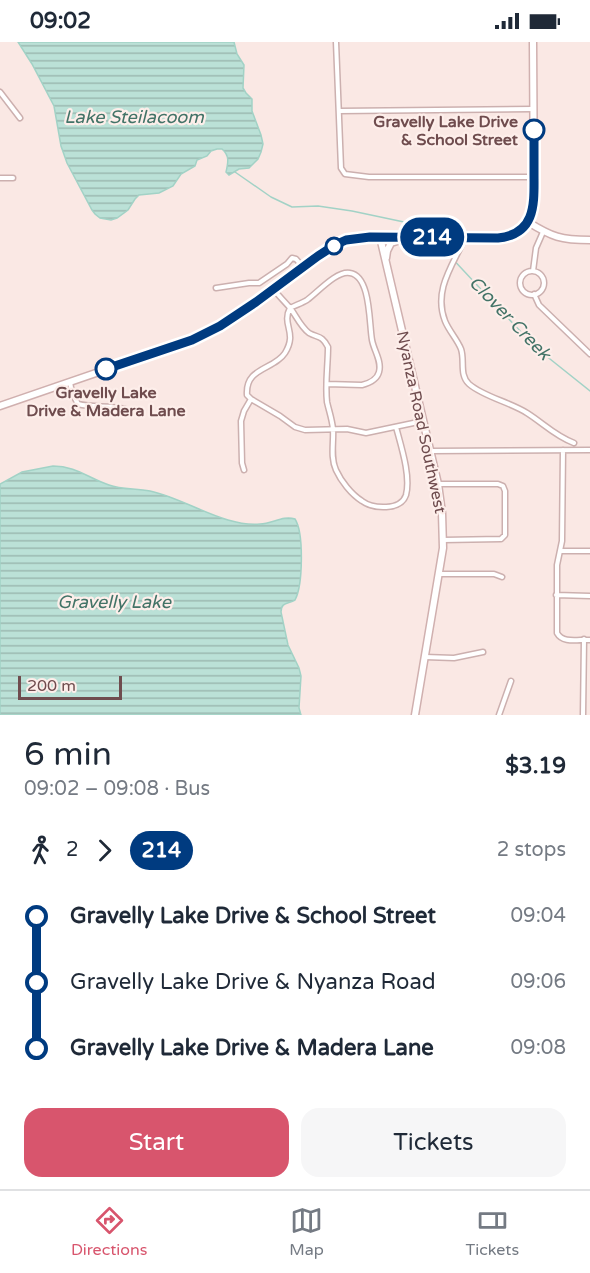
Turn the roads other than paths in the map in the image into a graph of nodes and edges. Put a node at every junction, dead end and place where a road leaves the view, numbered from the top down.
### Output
1 (336, 42) edge
2 (533, 42) edge
3 (0, 92) edge
4 (533, 109) junction
5 (339, 111) junction
6 (20, 117) dead end
7 (534, 177) junction
8 (0, 178) edge
9 (13, 178) dead end
10 (528, 222) junction
11 (543, 232) junction
12 (380, 237) junction
13 (418, 237) junction
14 (465, 238) junction
15 (590, 240) edge
16 (386, 261) junction
17 (302, 267) junction
18 (533, 271) junction
19 (216, 288) dead end
20 (273, 289) junction
21 (534, 294) junction
22 (290, 308) junction
23 (590, 345) edge
24 (585, 349) junction
25 (590, 354) edge
26 (70, 382) junction
27 (327, 384) junction
28 (251, 399) junction
29 (0, 406) edge
30 (125, 409) dead end
31 (424, 421) junction
32 (396, 427) junction
33 (333, 430) junction
34 (573, 443) dead end
35 (563, 450) junction
36 (590, 450) edge
37 (431, 451) junction
38 (244, 470) dead end
39 (438, 484) junction
40 (443, 540) junction
41 (560, 551) junction
42 (590, 551) edge
43 (438, 574) junction
44 (502, 577) dead end
45 (556, 596) junction
46 (590, 596) edge
47 (584, 639) junction
48 (590, 640) edge
49 (483, 652) dead end
50 (425, 657) junction
51 (511, 681) dead end
52 (416, 715) edge
53 (499, 715) edge
54 (583, 715) edge

1 - 5 street
2 - 4 main road
3 - 6 street
4 - 5 street
4 - 7 main road
5 - 7 street
7 - 10 main road
8 - 9 street
10 - 11 main road
10 - 14 main road
11 - 15 main road
11 - 18 street
12 - 13 main road
12 - 16 main road, Nyanza Road Southwest
12 - 17 main road
13 - 14 main road
13 - 16 main road
14 - 34 street
16 - 31 main road, Nyanza Road Southwest
17 - 19 street
17 - 20 main road
18 - 21 street
18 - 21 street
20 - 22 street
20 - 26 main road
21 - 24 street
22 - 27 street
22 - 27 street
22 - 28 street
23 - 24 street
24 - 25 street
26 - 29 main road
26 - 30 street
27 - 33 street
28 - 33 street
28 - 38 street
31 - 32 street
31 - 37 main road, Nyanza Road Southwest
32 - 33 street
32 - 33 street
35 - 36 street
35 - 37 street
35 - 41 street
37 - 39 main road, Nyanza Road Southwest
39 - 40 main road, Nyanza Road Southwest
39 - 40 street
40 - 43 main road, Nyanza Road Southwest
41 - 42 street
41 - 45 street
43 - 44 street
43 - 50 main road, Nyanza Road Southwest
45 - 46 street
45 - 47 street
47 - 48 street
47 - 54 street
49 - 50 street
50 - 52 main road, Nyanza Road Southwest
51 - 53 street

